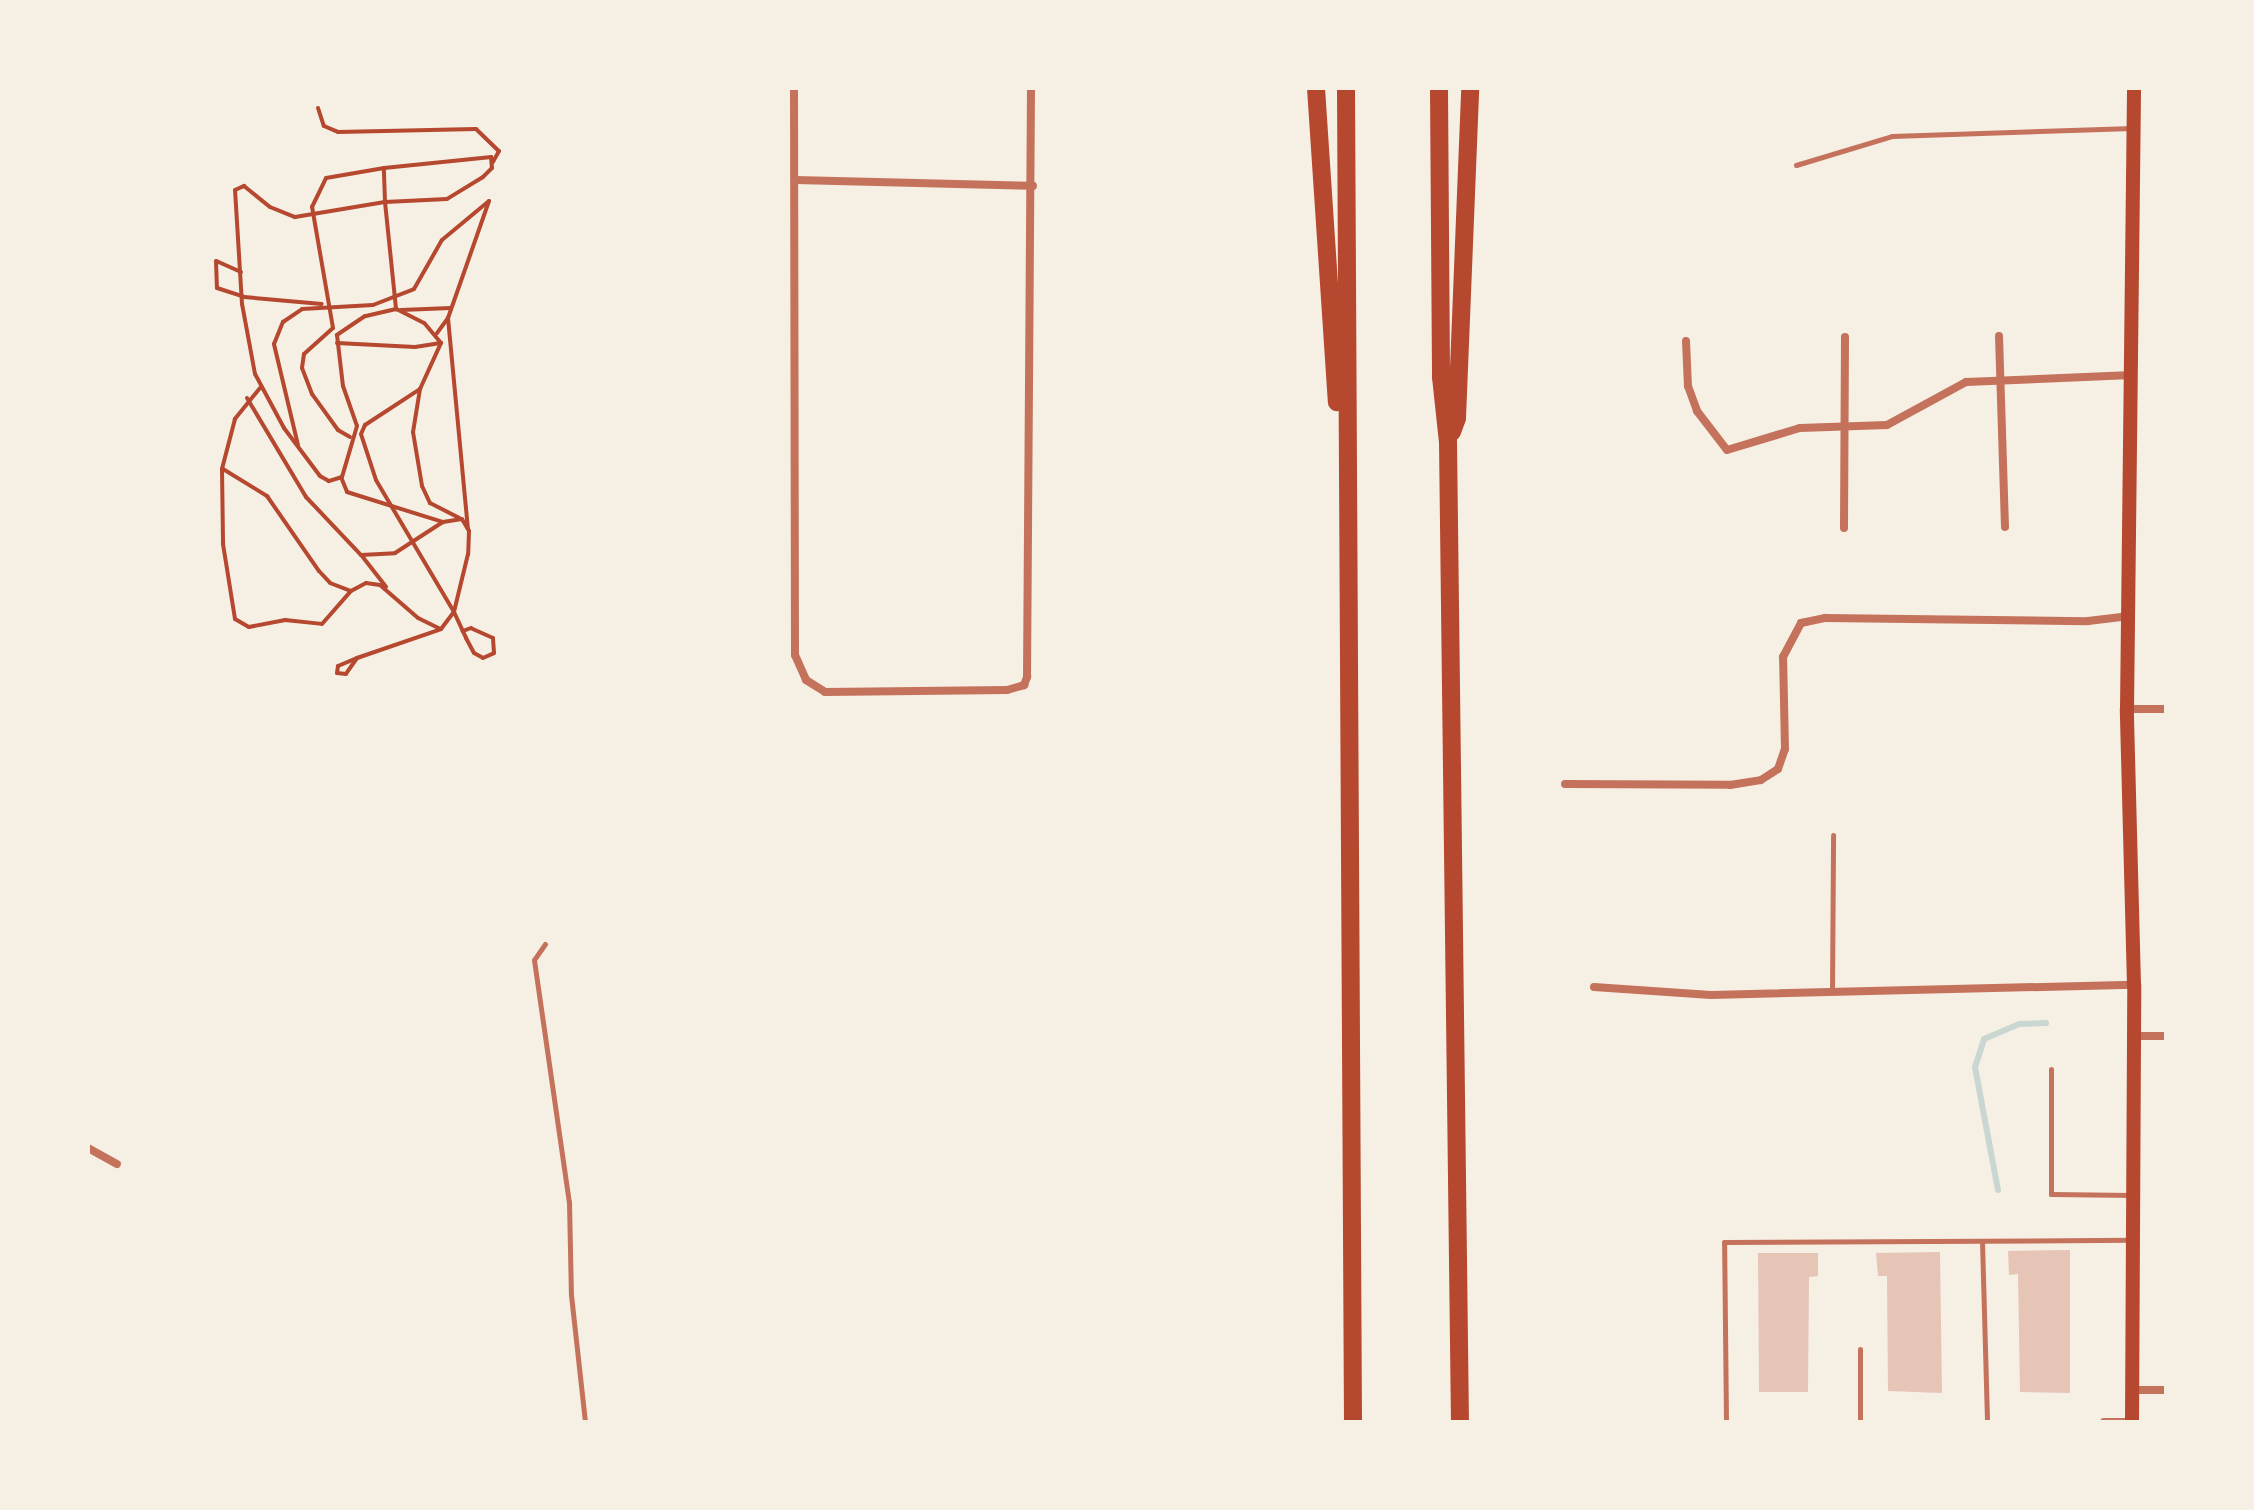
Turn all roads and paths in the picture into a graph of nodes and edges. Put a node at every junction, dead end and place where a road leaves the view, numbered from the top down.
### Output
1 (794, 88) edge
2 (1031, 88) edge
3 (1316, 88) edge
4 (1346, 88) edge
5 (1439, 88) edge
6 (1470, 88) edge
7 (2134, 88) edge
8 (318, 108) dead end
9 (2134, 128) junction
10 (493, 162) junction
11 (1796, 165) dead end
12 (384, 168) junction
13 (795, 180) junction
14 (1033, 186) junction
15 (385, 202) junction
16 (312, 217) junction
17 (241, 272) junction
18 (242, 296) junction
19 (395, 299) junction
20 (327, 304) junction
21 (451, 308) junction
22 (397, 309) junction
23 (448, 318) junction
24 (437, 333) junction
25 (1999, 336) dead end
26 (1845, 337) dead end
27 (1686, 341) dead end
28 (337, 343) junction
29 (441, 343) junction
30 (2133, 375) junction
31 (2001, 381) junction
32 (261, 387) junction
33 (420, 389) junction
34 (247, 398) junction
35 (1846, 427) junction
36 (350, 437) junction
37 (1448, 442) junction
38 (299, 448) junction
39 (222, 469) junction
40 (341, 477) junction
41 (391, 503) junction
42 (462, 519) junction
43 (443, 522) junction
44 (2005, 527) dead end
45 (1844, 528) dead end
46 (469, 531) junction
47 (414, 544) junction
48 (361, 555) junction
49 (1348, 581) junction
50 (387, 589) junction
51 (351, 591) junction
52 (454, 612) junction
53 (2130, 616) junction
54 (441, 629) junction
55 (463, 631) junction
56 (357, 658) junction
57 (2127, 709) junction
58 (2166, 709) edge
59 (1565, 784) dead end
60 (1833, 835) dead end
61 (545, 944) dead end
62 (2134, 985) junction
63 (1594, 987) dead end
64 (1832, 993) junction
65 (2135, 1036) junction
66 (2166, 1036) edge
67 (2051, 1069) dead end
68 (88, 1148) edge
69 (117, 1164) dead end
70 (2134, 1195) junction
71 (2134, 1240) junction
72 (1982, 1241) junction
73 (1860, 1349) dead end
74 (2132, 1390) junction
75 (2166, 1390) edge
76 (585, 1422) edge
77 (1353, 1422) edge
78 (1460, 1422) edge
79 (1726, 1422) edge
80 (1860, 1422) edge
81 (1987, 1422) edge
82 (2104, 1422) edge
83 (2132, 1422) edge

1 - 13 street
2 - 14 street
3 - 49 highway
4 - 49 highway
5 - 37 highway
6 - 37 highway
7 - 9 main road
8 - 10 path
9 - 11 lane
9 - 30 main road
10 - 12 path
10 - 15 path
12 - 15 path
12 - 16 path
13 - 14 street
13 - 14 street
15 - 16 path
15 - 19 path
16 - 17 path
16 - 20 path
17 - 18 path
17 - 18 path
18 - 20 path
18 - 32 path
19 - 20 path
19 - 21 path
19 - 22 path
20 - 36 path
20 - 38 path
21 - 22 path
21 - 23 path
22 - 24 path
22 - 28 path
23 - 24 path
23 - 46 path
24 - 29 path
25 - 31 street
26 - 35 street
27 - 35 street
28 - 29 path
28 - 36 path
29 - 33 path
30 - 31 street
30 - 53 main road
31 - 35 street
31 - 44 street
32 - 34 path
32 - 38 path
33 - 41 path
33 - 42 path
34 - 39 path
34 - 48 path
35 - 45 street
36 - 40 path
37 - 78 highway
38 - 40 path
39 - 51 path
39 - 51 path
40 - 41 path
41 - 43 path
41 - 47 path
42 - 43 path
42 - 46 path
43 - 47 path
46 - 52 path
47 - 48 path
47 - 52 path
48 - 50 path
49 - 77 highway
50 - 51 path
50 - 54 path
52 - 54 path
52 - 55 path
53 - 57 main road
53 - 59 street
54 - 56 path
55 - 55 path
56 - 56 path
57 - 58 street
57 - 62 main road
60 - 64 lane
61 - 76 lane
62 - 64 street
62 - 65 main road
63 - 64 street
65 - 66 street
65 - 70 main road
67 - 70 lane
68 - 69 street
70 - 71 main road
71 - 72 lane
71 - 74 main road
72 - 79 lane
72 - 81 lane
73 - 80 lane
74 - 75 street
74 - 83 main road
82 - 83 street

